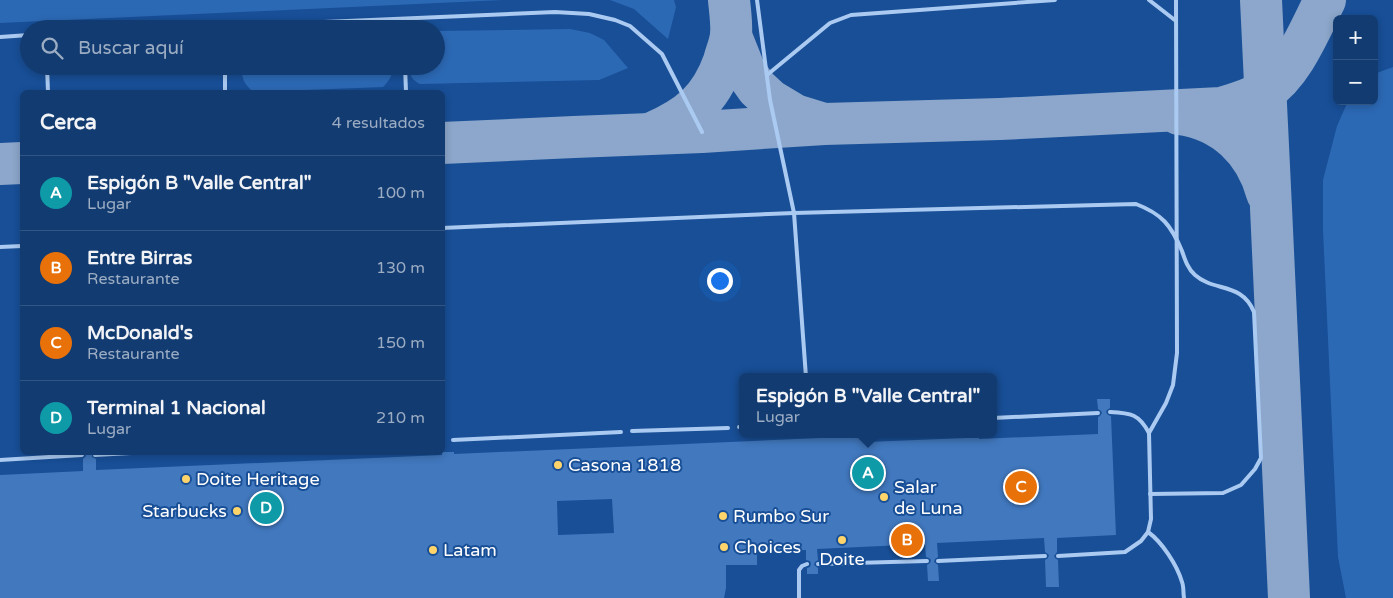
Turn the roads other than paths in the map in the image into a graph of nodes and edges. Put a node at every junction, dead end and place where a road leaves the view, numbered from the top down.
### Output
1 (757, 0) edge
2 (1055, 0) edge
3 (1149, 0) edge
4 (1176, 0) edge
5 (401, 19) joint
6 (379, 20) edge
7 (1176, 21) junction
8 (20, 36) edge
9 (0, 37) edge
10 (47, 75) edge
11 (225, 75) edge
12 (405, 75) edge
13 (767, 75) junction
14 (48, 90) edge
15 (225, 90) edge
16 (406, 90) edge
17 (702, 132) dead end
18 (794, 214) junction
19 (445, 228) edge
20 (1176, 236) junction
21 (20, 246) edge
22 (0, 247) edge
23 (806, 373) edge
24 (1110, 412) dead end
25 (1098, 413) dead end
26 (997, 418) edge
27 (728, 428) dead end
28 (632, 431) dead end
29 (621, 432) dead end
30 (1149, 434) junction
31 (454, 440) dead end
32 (82, 455) dead end
33 (0, 460) edge
34 (1150, 494) junction
35 (1148, 532) junction
36 (1045, 556) dead end
37 (1058, 556) dead end
38 (927, 561) dead end
39 (938, 561) dead end
40 (806, 564) dead end
41 (818, 564) dead end
42 (799, 598) edge
43 (1184, 598) edge

1 - 13 lane
2 - 13 lane
3 - 7 lane
4 - 7 lane
5 - 6 lane
5 - 17 lane
7 - 20 lane
8 - 9 lane
10 - 14 lane
11 - 15 lane
12 - 16 lane
13 - 18 lane
18 - 19 lane
18 - 20 lane
18 - 23 lane
20 - 30 lane
20 - 34 lane
21 - 22 lane
24 - 30 lane
25 - 26 lane
27 - 28 lane
29 - 31 lane
30 - 34 lane
32 - 33 lane
34 - 35 lane
35 - 37 lane
35 - 43 lane
36 - 39 lane
38 - 41 lane
40 - 42 lane

